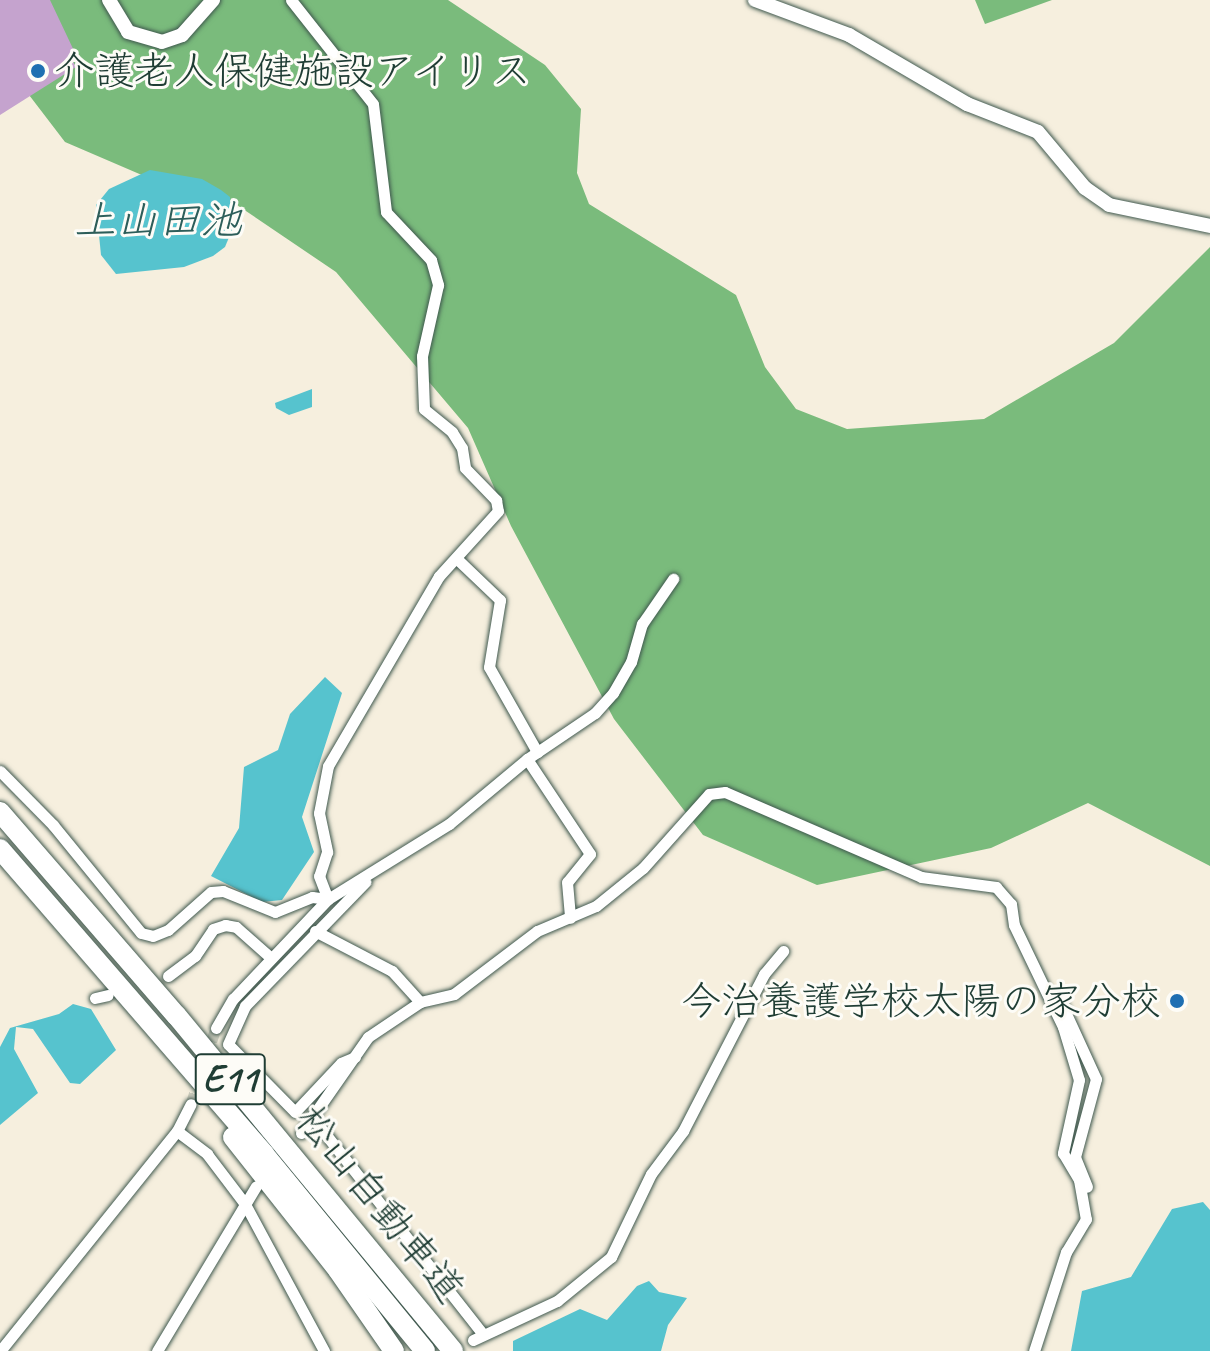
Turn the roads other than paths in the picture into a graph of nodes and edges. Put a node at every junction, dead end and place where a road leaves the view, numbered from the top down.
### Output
1 (109, 0) edge
2 (213, 0) edge
3 (291, 0) edge
4 (755, 0) edge
5 (1210, 226) edge
6 (456, 558) junction
7 (673, 579) dead end
8 (532, 756) junction
9 (0, 771) edge
10 (0, 812) edge
11 (0, 849) edge
12 (373, 872) junction
13 (328, 899) junction
14 (570, 918) junction
15 (315, 931) junction
16 (86, 944) junction
17 (783, 951) dead end
18 (271, 958) junction
19 (168, 976) dead end
20 (108, 995) dead end
21 (1058, 996) dead end
22 (95, 998) dead end
23 (420, 1002) junction
24 (216, 1028) tunnel mouth
25 (355, 1057) junction
26 (191, 1104) tunnel mouth
27 (312, 1117) junction
28 (177, 1131) junction
29 (301, 1133) dead end
30 (256, 1186) dead end
31 (245, 1204) junction
32 (1086, 1219) junction
33 (0, 1351) edge
34 (157, 1351) edge
35 (324, 1351) edge
36 (394, 1351) edge
37 (425, 1351) edge
38 (453, 1351) edge
39 (1034, 1351) edge

1 - 2 street
3 - 6 street
4 - 5 street
6 - 8 street
6 - 13 street
7 - 8 street
8 - 12 street
8 - 14 street
9 - 13 street
10 - 38 highway, 松山自動車道 / E11
11 - 16 highway, 松山自動車道 / E11
12 - 13 street
12 - 15 street
13 - 18 street
14 - 23 street
14 - 32 street
15 - 23 street
15 - 25 street
16 - 36 highway
16 - 37 highway, 松山自動車道 / E11
17 - 27 street
18 - 19 street
18 - 24 street
20 - 22 street
21 - 32 street
23 - 25 street
25 - 27 street
26 - 28 street
27 - 29 street
28 - 31 street
28 - 33 street
30 - 31 street
31 - 34 street
31 - 35 street
32 - 39 street

